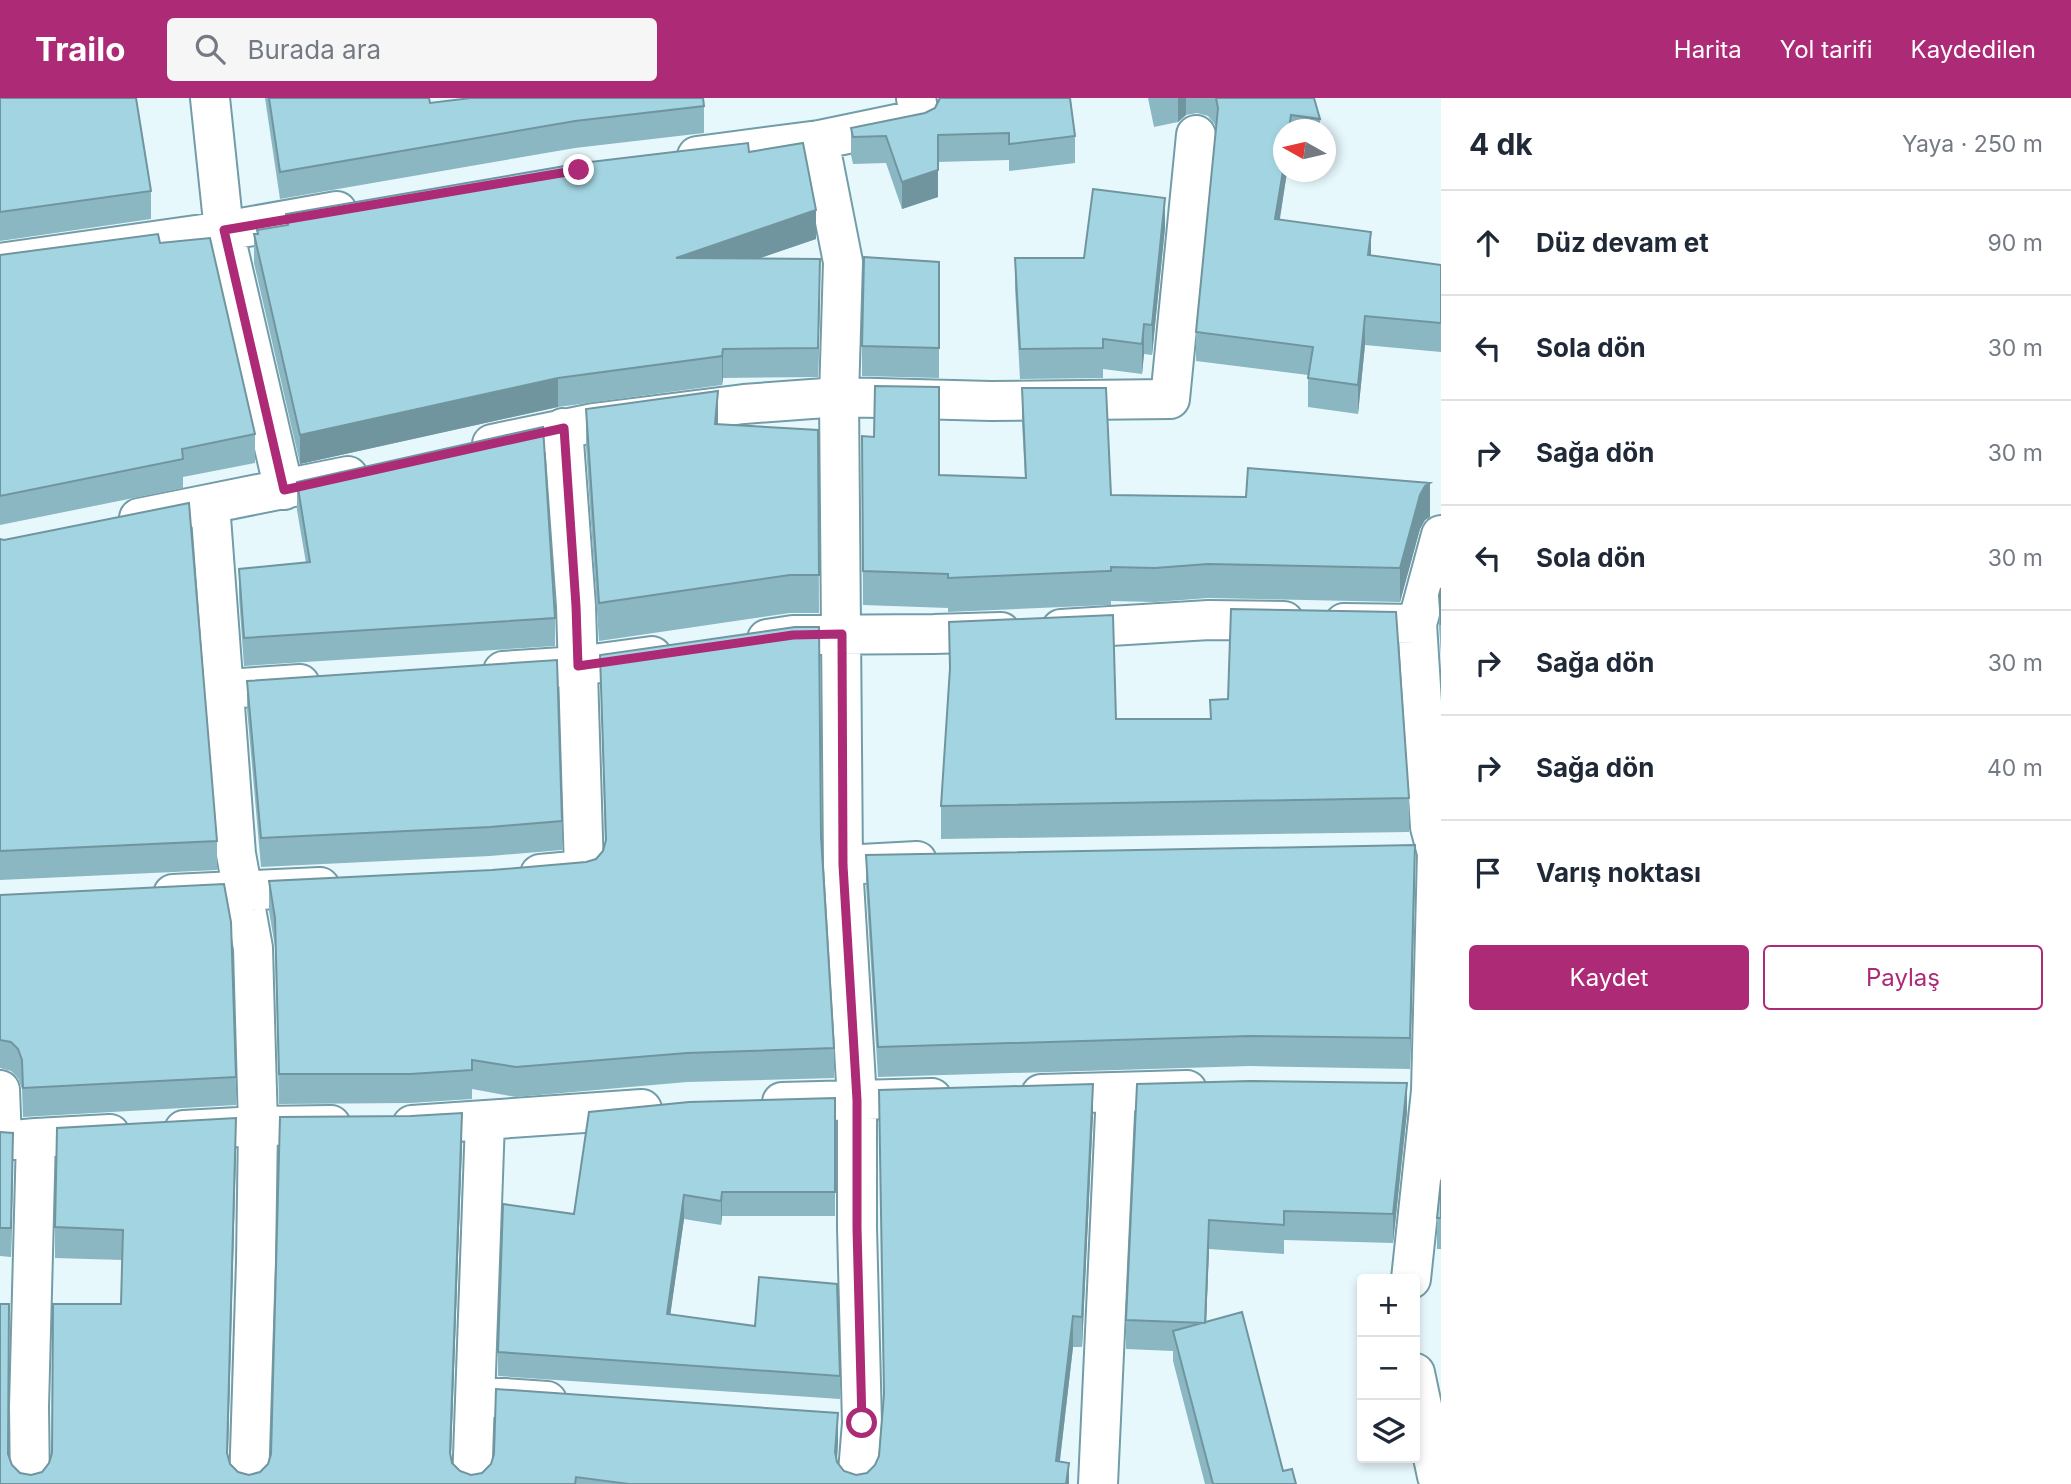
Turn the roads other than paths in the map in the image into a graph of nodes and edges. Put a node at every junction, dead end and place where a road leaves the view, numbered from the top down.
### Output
1 (210, 98) edge
2 (916, 98) edge
3 (1196, 135) dead end
4 (819, 140) junction
5 (660, 160) edge
6 (374, 205) edge
7 (224, 230) junction
8 (0, 263) edge
9 (839, 397) junction
10 (564, 428) junction
11 (457, 452) edge
12 (377, 470) edge
13 (284, 490) junction
14 (210, 504) junction
15 (105, 526) edge
16 (1441, 535) edge
17 (1417, 624) junction
18 (842, 634) junction
19 (729, 645) edge
20 (690, 651) edge
21 (578, 666) junction
22 (470, 673) edge
23 (334, 682) edge
24 (225, 689) junction
25 (1439, 853) edge
26 (1397, 854) edge
27 (947, 861) edge
28 (843, 865) junction
29 (504, 877) edge
30 (353, 886) edge
31 (243, 891) junction
32 (135, 896) edge
33 (1223, 1088) edge
34 (0, 1090) edge
35 (1425, 1091) edge
36 (1116, 1092) junction
37 (1007, 1095) edge
38 (966, 1097) edge
39 (857, 1100) junction
40 (753, 1103) edge
41 (675, 1106) edge
42 (485, 1121) junction
43 (257, 1126) junction
44 (13, 1140) edge
45 (1410, 1274) edge
46 (476, 1396) junction
47 (1420, 1396) edge
48 (586, 1404) edge
49 (30, 1484) edge
50 (248, 1484) edge
51 (472, 1484) edge
52 (857, 1484) edge
53 (1098, 1484) edge
54 (1441, 1484) edge

1 - 7 street
2 - 4 street
3 - 9 street
4 - 5 street
4 - 9 street
6 - 7 street
7 - 8 street
7 - 13 street
9 - 10 street
9 - 18 street
10 - 11 street
10 - 21 street
12 - 13 street
13 - 14 street
14 - 15 street
14 - 24 street
16 - 17 street
17 - 18 street
17 - 25 street
18 - 19 street
18 - 28 street
20 - 21 street
21 - 22 street
21 - 29 street
23 - 24 street
24 - 31 street
25 - 26 street
25 - 35 street
27 - 28 street
28 - 39 street
30 - 31 street
31 - 32 street
31 - 43 street
33 - 36 street
34 - 44 street
35 - 45 street
36 - 37 street
36 - 53 street
38 - 39 street
39 - 40 street
39 - 52 street
41 - 42 street
42 - 43 street
42 - 46 street
43 - 44 street
43 - 50 street
44 - 49 street
46 - 48 street
46 - 51 street
47 - 54 street

